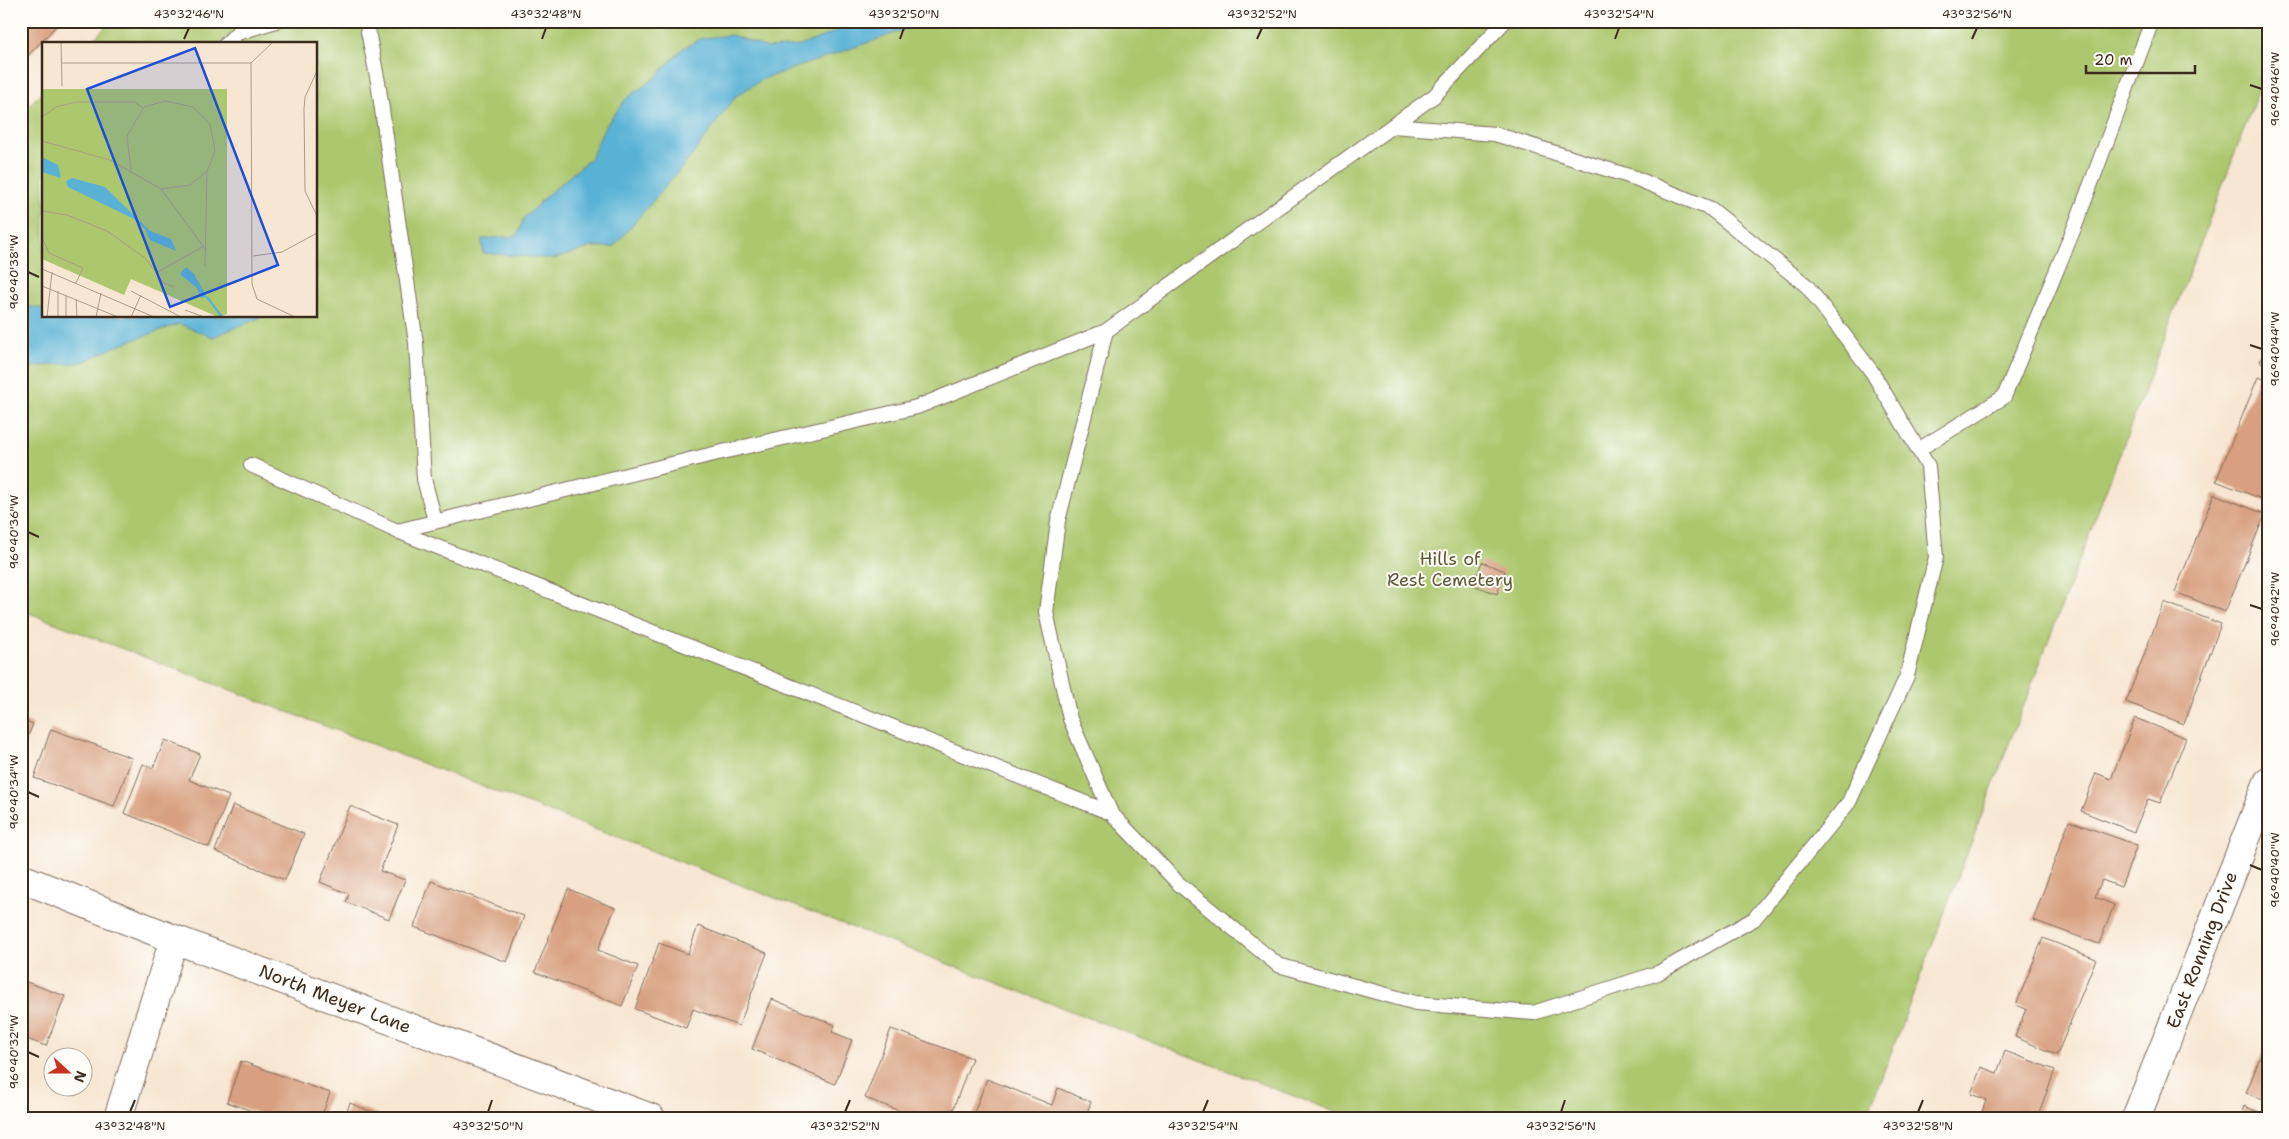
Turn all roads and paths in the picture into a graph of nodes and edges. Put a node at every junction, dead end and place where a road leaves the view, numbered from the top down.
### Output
1 (276, 21) edge
2 (366, 21) edge
3 (1505, 21) edge
4 (2152, 21) edge
5 (228, 42) edge
6 (1392, 126) junction
7 (1106, 332) junction
8 (1918, 450) junction
9 (251, 465) dead end
10 (435, 521) junction
11 (396, 531) junction
12 (2268, 782) edge
13 (1112, 813) junction
14 (21, 878) edge
15 (174, 939) junction
16 (118, 1118) edge
17 (651, 1118) edge
18 (2136, 1118) edge

1 - 5 lane
2 - 10 lane
3 - 6 lane
4 - 8 lane
6 - 7 lane
6 - 8 lane
7 - 10 lane
7 - 13 lane
8 - 13 lane
9 - 11 lane
10 - 11 lane
11 - 13 lane
12 - 18 street, East Ronning Drive
14 - 15 street, North Meyer Lane
15 - 16 street
15 - 17 street, North Meyer Lane

